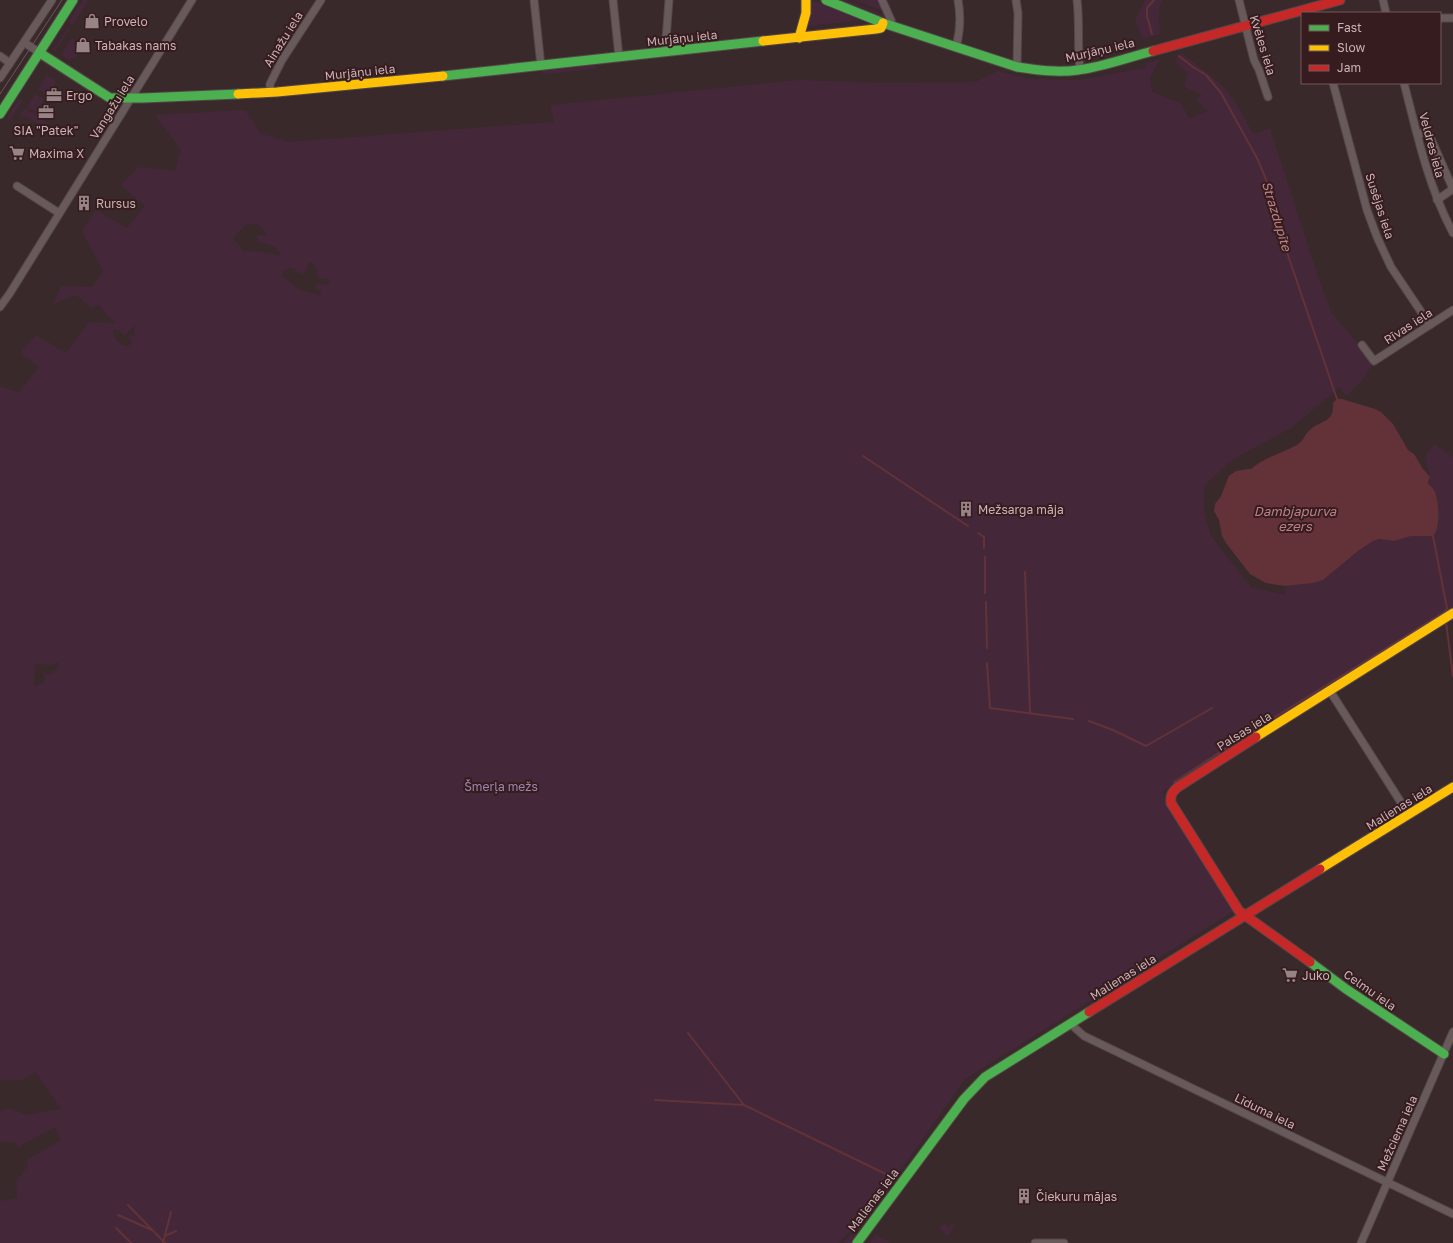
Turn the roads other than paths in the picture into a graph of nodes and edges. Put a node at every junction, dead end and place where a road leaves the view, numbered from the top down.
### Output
1 (52, 0) edge
2 (74, 0) edge
3 (192, 0) edge
4 (320, 0) edge
5 (534, 0) edge
6 (613, 0) edge
7 (669, 0) edge
8 (806, 0) edge
9 (826, 0) edge
10 (882, 0) edge
11 (958, 0) edge
12 (1016, 0) edge
13 (1077, 0) edge
14 (1239, 0) edge
15 (1340, 0) edge
16 (1383, 0) edge
17 (1314, 10) edge
18 (1386, 12) edge
19 (1301, 13) edge
20 (1441, 18) edge
21 (1453, 18) edge
22 (888, 24) junction
23 (1245, 26) junction
24 (799, 38) junction
25 (24, 43) junction
26 (956, 47) junction
27 (665, 52) junction
28 (40, 53) junction
29 (0, 56) edge
30 (619, 57) junction
31 (10, 63) junction
32 (541, 66) junction
33 (1018, 67) junction
34 (1080, 70) junction
35 (0, 78) edge
36 (1333, 84) edge
37 (1404, 84) edge
38 (270, 92) junction
39 (1268, 97) dead end
40 (130, 98) junction
41 (0, 114) edge
42 (1418, 134) junction
43 (17, 186) dead end
44 (1437, 200) junction
45 (59, 214) junction
46 (1450, 219) edge
47 (1453, 233) edge
48 (0, 306) edge
49 (1453, 310) edge
50 (1430, 325) junction
51 (1362, 345) dead end
52 (1453, 613) edge
53 (1330, 691) junction
54 (1453, 787) edge
55 (1409, 814) junction
56 (1245, 916) junction
57 (1072, 1023) junction
58 (1453, 1032) edge
59 (1444, 1054) junction
60 (1387, 1182) junction
61 (1453, 1214) edge
62 (857, 1243) edge
63 (1035, 1243) edge
64 (1064, 1243) edge
65 (1361, 1243) edge

1 - 25 street
2 - 28 main road
3 - 40 street, Vangažu iela
4 - 38 street, Ainažu iela
5 - 32 street
6 - 30 street
7 - 27 street
8 - 24 main road
9 - 22 main road
10 - 22 street
11 - 26 street
12 - 33 street
13 - 34 street
14 - 23 street, Kvēles iela
15 - 17 main road, Murjāņu iela
16 - 18 street
19 - 23 main road, Murjāņu iela
20 - 21 street
22 - 24 main road, Murjāņu iela
22 - 26 main road, Murjāņu iela
23 - 34 main road, Murjāņu iela
23 - 39 street, Kvēles iela
24 - 27 main road, Murjāņu iela
25 - 28 street, Murjāņu iela
25 - 31 street
26 - 33 main road, Murjāņu iela
27 - 30 main road, Murjāņu iela
28 - 40 main road, Murjāņu iela
28 - 41 main road
29 - 31 street
30 - 32 main road, Murjāņu iela
31 - 35 street
32 - 38 main road, Murjāņu iela
33 - 34 main road, Murjāņu iela
36 - 50 street, Susējas iela
37 - 42 street, Veldres iela
38 - 40 main road, Murjāņu iela
40 - 45 street, Vangažu iela
42 - 44 street, Veldres iela
42 - 44 street
43 - 45 street
44 - 46 street, Veldres iela
45 - 48 street, Vangažu iela
46 - 47 street, Veldres iela
49 - 50 street, Rīvas iela
50 - 51 street, Rīvas iela
52 - 53 main road, Palsas iela
53 - 55 street
53 - 56 main road, Palsas iela
54 - 55 main road, Malienas iela
55 - 56 main road, Malienas iela
56 - 57 main road, Malienas iela
56 - 59 main road, Celmu iela
57 - 60 street, Līduma iela
57 - 62 main road, Malienas iela
58 - 59 street, Mežciema iela
59 - 60 street, Mežciema iela
60 - 61 street, Līduma iela
60 - 65 street, Mežciema iela
63 - 64 street

